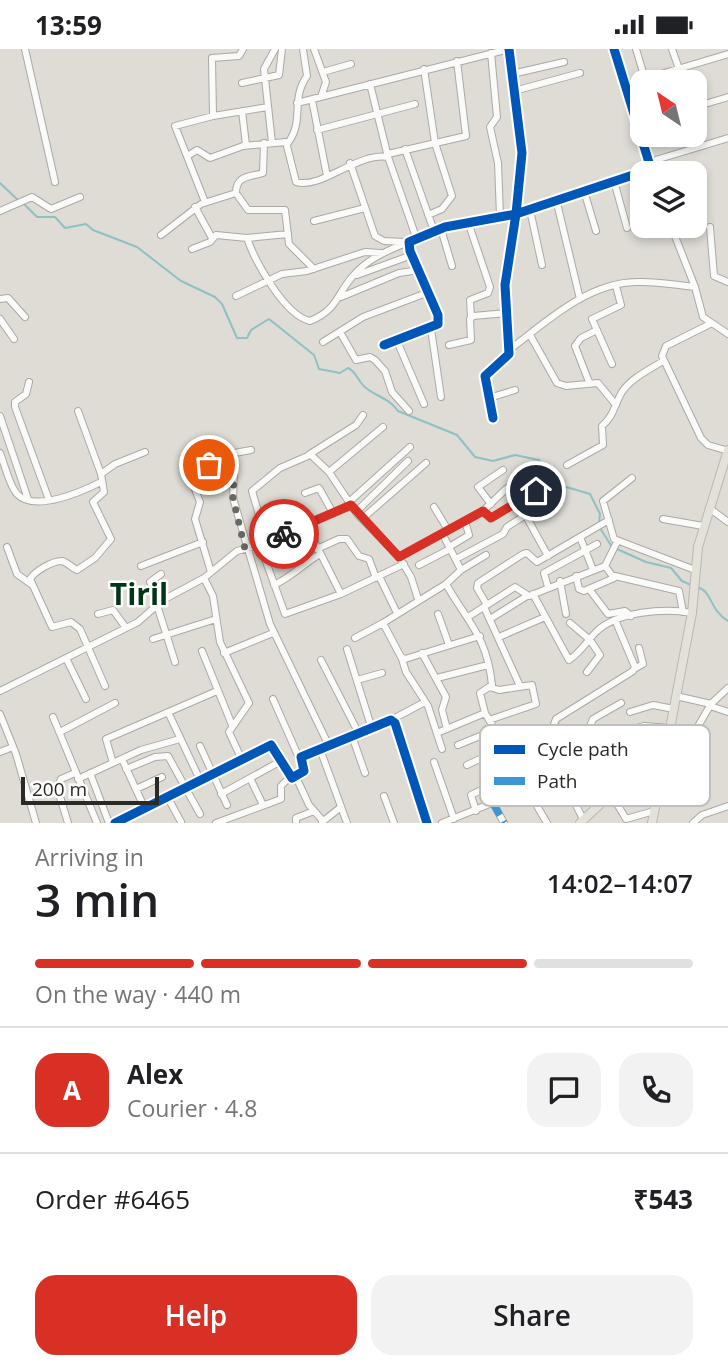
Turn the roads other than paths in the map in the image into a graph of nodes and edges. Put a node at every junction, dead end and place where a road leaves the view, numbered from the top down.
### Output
1 (25, 49) edge
2 (243, 49) edge
3 (275, 49) edge
4 (282, 49) edge
5 (303, 49) edge
6 (314, 49) edge
7 (509, 49) edge
8 (614, 49) edge
9 (636, 49) edge
10 (673, 49) edge
11 (491, 53) junction
12 (728, 54) edge
13 (457, 61) junction
14 (564, 62) dead end
15 (351, 64) dead end
16 (424, 69) junction
17 (680, 69) junction
18 (642, 70) edge
19 (676, 70) edge
20 (323, 72) junction
21 (580, 73) dead end
22 (512, 74) junction
23 (265, 79) junction
24 (242, 83) dead end
25 (630, 83) edge
26 (370, 84) junction
27 (624, 85) junction
28 (514, 90) junction
29 (321, 97) junction
30 (630, 97) edge
31 (728, 97) edge
32 (312, 100) junction
33 (297, 103) junction
34 (707, 103) edge
35 (415, 104) dead end
36 (268, 107) junction
37 (242, 111) junction
38 (377, 113) junction
39 (213, 116) junction
40 (317, 130) junction
41 (728, 138) edge
42 (268, 143) junction
43 (288, 143) junction
44 (435, 143) junction
45 (246, 145) junction
46 (405, 149) junction
47 (189, 155) junction
48 (388, 155) junction
49 (669, 161) edge
50 (350, 163) junction
51 (630, 175) edge
52 (327, 176) junction
53 (614, 181) junction
54 (55, 183) dead end
55 (584, 191) junction
56 (236, 193) junction
57 (80, 197) dead end
58 (556, 199) junction
59 (205, 202) junction
60 (195, 207) junction
61 (365, 208) junction
62 (530, 210) junction
63 (0, 211) edge
64 (516, 214) junction
65 (428, 215) junction
66 (500, 216) junction
67 (314, 221) dead end
68 (468, 222) junction
69 (710, 227) dead end
70 (627, 228) dead end
71 (437, 230) junction
72 (596, 231) dead end
73 (288, 234) junction
74 (162, 235) dead end
75 (416, 237) junction
76 (212, 238) junction
77 (247, 238) junction
78 (676, 238) edge
79 (409, 242) junction
80 (192, 249) dead end
81 (381, 253) junction
82 (412, 255) junction
83 (542, 265) dead end
84 (452, 266) dead end
85 (314, 269) junction
86 (419, 270) junction
87 (352, 277) junction
88 (267, 280) junction
89 (728, 282) edge
90 (616, 286) junction
91 (695, 287) junction
92 (429, 292) junction
93 (236, 296) dead end
94 (341, 297) junction
95 (0, 299) edge
96 (580, 299) junction
97 (507, 313) junction
98 (25, 317) dead end
99 (471, 318) junction
100 (2, 324) edge
101 (710, 324) junction
102 (431, 329) junction
103 (597, 330) junction
104 (340, 332) junction
105 (728, 334) edge
106 (530, 335) junction
107 (14, 339) dead end
108 (397, 341) junction
109 (323, 342) dead end
110 (384, 345) dead end
111 (449, 345) dead end
112 (509, 350) junction
113 (663, 361) junction
114 (612, 364) dead end
115 (29, 382) dead end
116 (589, 382) junction
117 (515, 390) dead end
118 (441, 397) dead end
119 (489, 398) junction
120 (424, 404) dead end
121 (616, 405) junction
122 (78, 411) dead end
123 (409, 411) dead end
124 (363, 415) dead end
125 (0, 416) edge
126 (493, 418) dead end
127 (383, 426) dead end
128 (9, 442) junction
129 (0, 445) edge
130 (410, 447) dead end
131 (251, 450) dead end
132 (728, 450) edge
133 (145, 452) dead end
134 (0, 453) edge
135 (224, 455) junction
136 (310, 455) junction
137 (408, 461) dead end
138 (426, 463) dead end
139 (567, 465) dead end
140 (503, 470) dead end
141 (329, 473) junction
142 (101, 474) junction
143 (724, 474) edge
144 (10, 478) junction
145 (632, 478) dead end
146 (522, 479) dead end
147 (0, 481) edge
148 (102, 485) junction
149 (536, 491) dead end
150 (305, 492) dead end
151 (555, 496) dead end
152 (28, 499) junction
153 (49, 500) junction
154 (491, 504) junction
155 (352, 506) junction
156 (434, 507) dead end
157 (709, 508) junction
158 (483, 511) junction
159 (333, 513) junction
160 (526, 516) junction
161 (362, 519) junction
162 (663, 519) dead end
163 (465, 521) junction
164 (728, 522) edge
165 (603, 524) junction
166 (306, 525) junction
167 (703, 526) junction
168 (445, 531) junction
169 (580, 537) junction
170 (203, 542) junction
171 (263, 544) junction
172 (597, 544) dead end
173 (615, 546) junction
174 (7, 547) dead end
175 (450, 548) junction
176 (245, 549) junction
177 (585, 551) junction
178 (318, 552) junction
179 (486, 555) dead end
180 (548, 556) junction
181 (399, 557) junction
182 (456, 559) junction
183 (404, 564) junction
184 (419, 565) dead end
185 (141, 566) dead end
186 (605, 566) junction
187 (593, 570) junction
188 (695, 570) junction
189 (461, 571) junction
190 (211, 572) junction
191 (161, 574) dead end
192 (576, 576) junction
193 (615, 576) junction
194 (377, 577) junction
195 (204, 578) junction
196 (560, 581) junction
197 (31, 584) junction
198 (446, 584) junction
199 (274, 585) junction
200 (548, 587) junction
201 (589, 589) junction
202 (341, 594) junction
203 (530, 595) junction
204 (418, 599) junction
205 (160, 603) junction
206 (485, 606) junction
207 (397, 613) junction
208 (688, 613) junction
209 (98, 614) dead end
210 (438, 614) dead end
211 (566, 614) dead end
212 (631, 616) junction
213 (468, 617) junction
214 (545, 617) junction
215 (216, 619) junction
216 (490, 619) junction
217 (570, 622) dead end
218 (616, 622) junction
219 (383, 623) junction
220 (125, 628) junction
221 (273, 633) junction
222 (166, 634) junction
223 (480, 636) junction
224 (499, 637) junction
225 (355, 638) dead end
226 (153, 639) dead end
227 (590, 640) junction
228 (449, 645) junction
229 (639, 648) dead end
230 (88, 649) junction
231 (346, 649) dead end
232 (202, 651) dead end
233 (224, 653) junction
234 (422, 653) junction
235 (66, 658) junction
236 (402, 659) junction
237 (321, 660) dead end
238 (175, 662) dead end
239 (488, 665) junction
240 (635, 669) junction
241 (382, 673) dead end
242 (587, 673) dead end
243 (437, 678) junction
244 (358, 680) junction
245 (105, 686) dead end
246 (520, 686) junction
247 (490, 687) junction
248 (728, 688) edge
249 (0, 691) edge
250 (217, 691) junction
251 (720, 695) junction
252 (676, 696) junction
253 (728, 698) edge
254 (86, 699) dead end
255 (273, 699) dead end
256 (425, 702) junction
257 (115, 703) dead end
258 (621, 703) dead end
259 (711, 705) junction
260 (674, 709) junction
261 (168, 712) junction
262 (630, 712) dead end
263 (728, 712) edge
264 (485, 713) junction
265 (0, 715) edge
266 (53, 717) dead end
267 (391, 720) junction
268 (489, 720) junction
269 (232, 725) junction
270 (492, 725) edge
271 (554, 725) edge
272 (590, 725) edge
273 (670, 725) edge
274 (699, 725) edge
275 (371, 726) junction
276 (447, 729) junction
277 (60, 732) junction
278 (437, 733) junction
279 (355, 734) junction
280 (480, 736) edge
281 (180, 739) junction
282 (458, 745) dead end
283 (200, 746) dead end
284 (329, 746) junction
285 (13, 747) junction
286 (320, 749) junction
287 (442, 749) dead end
288 (0, 752) edge
289 (480, 758) edge
290 (122, 759) junction
291 (242, 760) junction
292 (281, 761) junction
293 (300, 761) junction
294 (434, 762) dead end
295 (114, 763) junction
296 (467, 765) dead end
297 (126, 769) junction
298 (90, 773) junction
299 (365, 773) dead end
300 (212, 775) junction
301 (76, 776) junction
302 (162, 777) dead end
303 (293, 777) junction
304 (250, 778) junction
305 (201, 782) junction
306 (136, 789) junction
307 (185, 789) junction
308 (480, 791) edge
309 (221, 794) junction
310 (384, 796) dead end
311 (168, 797) junction
312 (227, 805) dead end
313 (263, 805) junction
314 (486, 806) edge
315 (495, 806) edge
316 (538, 806) edge
317 (597, 806) edge
318 (618, 806) edge
319 (655, 806) edge
320 (728, 806) edge
321 (341, 807) junction
322 (145, 809) junction
323 (314, 811) junction
324 (475, 811) junction
325 (654, 811) junction
326 (200, 814) dead end
327 (454, 819) junction
328 (584, 819) edge
329 (181, 822) edge
330 (322, 822) edge
331 (36, 823) edge
332 (68, 823) edge
333 (97, 823) edge
334 (109, 823) edge
335 (115, 823) edge
336 (216, 823) edge
337 (296, 823) edge
338 (347, 823) edge
339 (394, 823) edge
340 (427, 823) edge
341 (442, 823) edge
342 (505, 823) edge
343 (547, 823) edge
344 (593, 823) edge
345 (652, 823) edge
346 (693, 823) edge

1 - 54 street
2 - 39 street
3 - 23 street
4 - 23 street
5 - 33 street
6 - 20 street
7 - 11 street
7 - 22 street
8 - 27 street
9 - 18 street
10 - 17 street
11 - 13 street
11 - 66 street
12 - 17 street
13 - 16 street
13 - 44 street
14 - 22 street
15 - 20 street
16 - 26 street
16 - 44 street
17 - 19 street
20 - 29 street
21 - 28 street
22 - 28 street
23 - 24 street
23 - 36 street
25 - 27 street
26 - 29 street
26 - 38 street
27 - 30 street
28 - 64 street
29 - 32 street
31 - 34 street
32 - 33 street
32 - 40 street
33 - 43 street
35 - 38 street
36 - 37 street
36 - 42 street
37 - 39 street
37 - 45 street
38 - 40 street
38 - 48 street
39 - 47 street
40 - 52 street
41 - 49 street
42 - 43 street
42 - 45 street
42 - 56 street
43 - 52 street
44 - 46 street
44 - 65 street
45 - 47 street
46 - 48 street
46 - 65 street
47 - 59 street
48 - 50 street
48 - 75 street
50 - 52 street
50 - 61 street
51 - 53 street
53 - 55 street
53 - 70 street
55 - 58 street
55 - 72 street
56 - 59 street
56 - 73 street
57 - 63 street
58 - 62 street
58 - 96 street
59 - 60 street
60 - 74 street
60 - 76 street
61 - 67 street
61 - 79 street
62 - 64 street
62 - 83 street
64 - 66 street
64 - 97 street
65 - 71 street
66 - 68 street
68 - 71 street
68 - 99 street
69 - 89 street
71 - 75 street
71 - 84 street
73 - 77 street
73 - 85 street
75 - 79 street
76 - 77 street
76 - 80 street
77 - 88 street
78 - 91 street
79 - 81 street
79 - 82 street
81 - 85 street
81 - 87 street
82 - 86 street
82 - 87 street
85 - 88 street
86 - 92 street
86 - 94 street
87 - 94 street
88 - 93 street
88 - 94 street
90 - 91 street
90 - 96 street
90 - 103 street
91 - 101 street
92 - 102 street
92 - 104 street
95 - 98 street
96 - 106 street
97 - 99 street
97 - 112 street
99 - 111 street
100 - 107 street
101 - 105 street
101 - 113 street
102 - 108 street
102 - 118 street
103 - 114 street
103 - 116 street
104 - 109 street
104 - 123 street
106 - 112 street
106 - 116 street
108 - 110 street
108 - 120 street
112 - 119 street
113 - 121 street
113 - 132 street
115 - 153 street
116 - 121 street
117 - 119 street
119 - 126 street
121 - 139 street
122 - 142 street
124 - 136 street
125 - 128 street
127 - 141 street
128 - 129 street
128 - 152 street
130 - 155 street
131 - 135 street
132 - 143 main road
133 - 142 street
134 - 144 street
135 - 170 street
135 - 176 street
136 - 141 street
136 - 171 street
137 - 155 street
138 - 161 street
140 - 154 street
141 - 155 street
142 - 148 street
143 - 157 main road
144 - 147 street
144 - 152 street
145 - 165 street
146 - 154 street
148 - 153 street
148 - 197 street
149 - 158 street
150 - 159 street
151 - 160 street
152 - 153 street
154 - 158 street
155 - 159 street
155 - 161 street
156 - 168 street
157 - 164 street
157 - 167 main road
158 - 163 street
159 - 166 street
160 - 180 street
160 - 182 street
161 - 181 street
162 - 167 street
163 - 168 street
163 - 175 street
165 - 169 street
165 - 173 street
166 - 171 street
166 - 178 street
167 - 188 main road
168 - 175 street
168 - 181 street
169 - 177 street
169 - 180 street
170 - 185 street
170 - 190 street
171 - 176 street
171 - 199 street
172 - 177 street
173 - 186 street
173 - 188 street
174 - 197 street
175 - 182 street
175 - 184 street
176 - 190 street
176 - 221 street
177 - 187 street
177 - 200 street
178 - 194 street
178 - 199 street
178 - 202 street
179 - 189 street
180 - 206 street
181 - 183 street
182 - 189 street
183 - 194 street
183 - 204 street
186 - 187 street
186 - 193 street
187 - 192 street
188 - 208 main road
189 - 198 street
190 - 195 street
191 - 205 street
192 - 196 street
192 - 201 street
193 - 201 street
193 - 208 street
194 - 202 street
194 - 207 street
195 - 205 street
195 - 215 street
196 - 200 street
196 - 211 street
197 - 230 street
198 - 204 street
198 - 213 street
199 - 202 street
200 - 203 street
201 - 212 street
203 - 206 street
203 - 214 street
203 - 216 street
204 - 207 street
205 - 220 street
205 - 222 street
206 - 213 street
206 - 216 street
207 - 219 street
208 - 212 street
208 - 252 main road
209 - 220 street
210 - 228 street
212 - 218 street
213 - 223 street
214 - 224 street
214 - 227 street
215 - 222 street
215 - 233 street
216 - 224 street
217 - 227 street
218 - 227 street
218 - 240 street
219 - 225 street
219 - 236 street
220 - 230 street
221 - 233 street
221 - 284 street
222 - 226 street
222 - 238 street
223 - 228 street
223 - 239 street
224 - 246 street
227 - 242 street
228 - 234 street
229 - 240 street
230 - 235 street
230 - 245 street
231 - 244 street
232 - 250 street
233 - 269 street
234 - 236 street
234 - 243 street
235 - 249 street
235 - 254 street
236 - 256 street
237 - 279 street
239 - 243 street
239 - 247 street
240 - 271 street
241 - 244 street
243 - 276 street
244 - 275 street
246 - 247 street
246 - 268 street
247 - 264 street
248 - 251 street
250 - 261 street
250 - 269 street
251 - 253 street
251 - 259 street
252 - 259 street
252 - 260 main road
255 - 293 street
256 - 267 street
256 - 278 street
257 - 277 street
258 - 272 street
259 - 263 street
259 - 274 street
260 - 262 street
260 - 273 main road
261 - 281 street
261 - 295 street
264 - 268 street
264 - 276 street
265 - 285 street
266 - 277 street
267 - 275 street
267 - 340 street
268 - 270 street
269 - 291 street
275 - 279 street
276 - 278 street
277 - 301 street
278 - 287 street
279 - 284 street
279 - 299 street
280 - 282 street
281 - 290 street
281 - 305 street
283 - 300 street
284 - 286 street
285 - 288 street
285 - 331 street
286 - 293 street
286 - 321 street
289 - 296 street
290 - 295 street
290 - 297 street
291 - 292 street
291 - 300 street
292 - 303 street
292 - 304 street
293 - 303 street
294 - 327 street
295 - 298 street
297 - 306 street
297 - 307 street
298 - 301 street
298 - 334 street
300 - 305 street
300 - 309 street
301 - 332 street
301 - 333 street
302 - 306 street
303 - 313 street
303 - 323 street
304 - 309 street
304 - 313 street
305 - 307 street
306 - 322 street
307 - 311 street
307 - 326 street
308 - 324 street
309 - 312 street
310 - 339 street
311 - 322 street
311 - 329 street
313 - 336 street
314 - 324 street
315 - 342 street
316 - 343 street
317 - 328 main road
318 - 325 street
319 - 325 main road
320 - 346 street
321 - 330 street
321 - 338 street
322 - 335 street
323 - 330 street
323 - 337 street
324 - 327 street
325 - 345 main road
327 - 341 street
328 - 344 street

